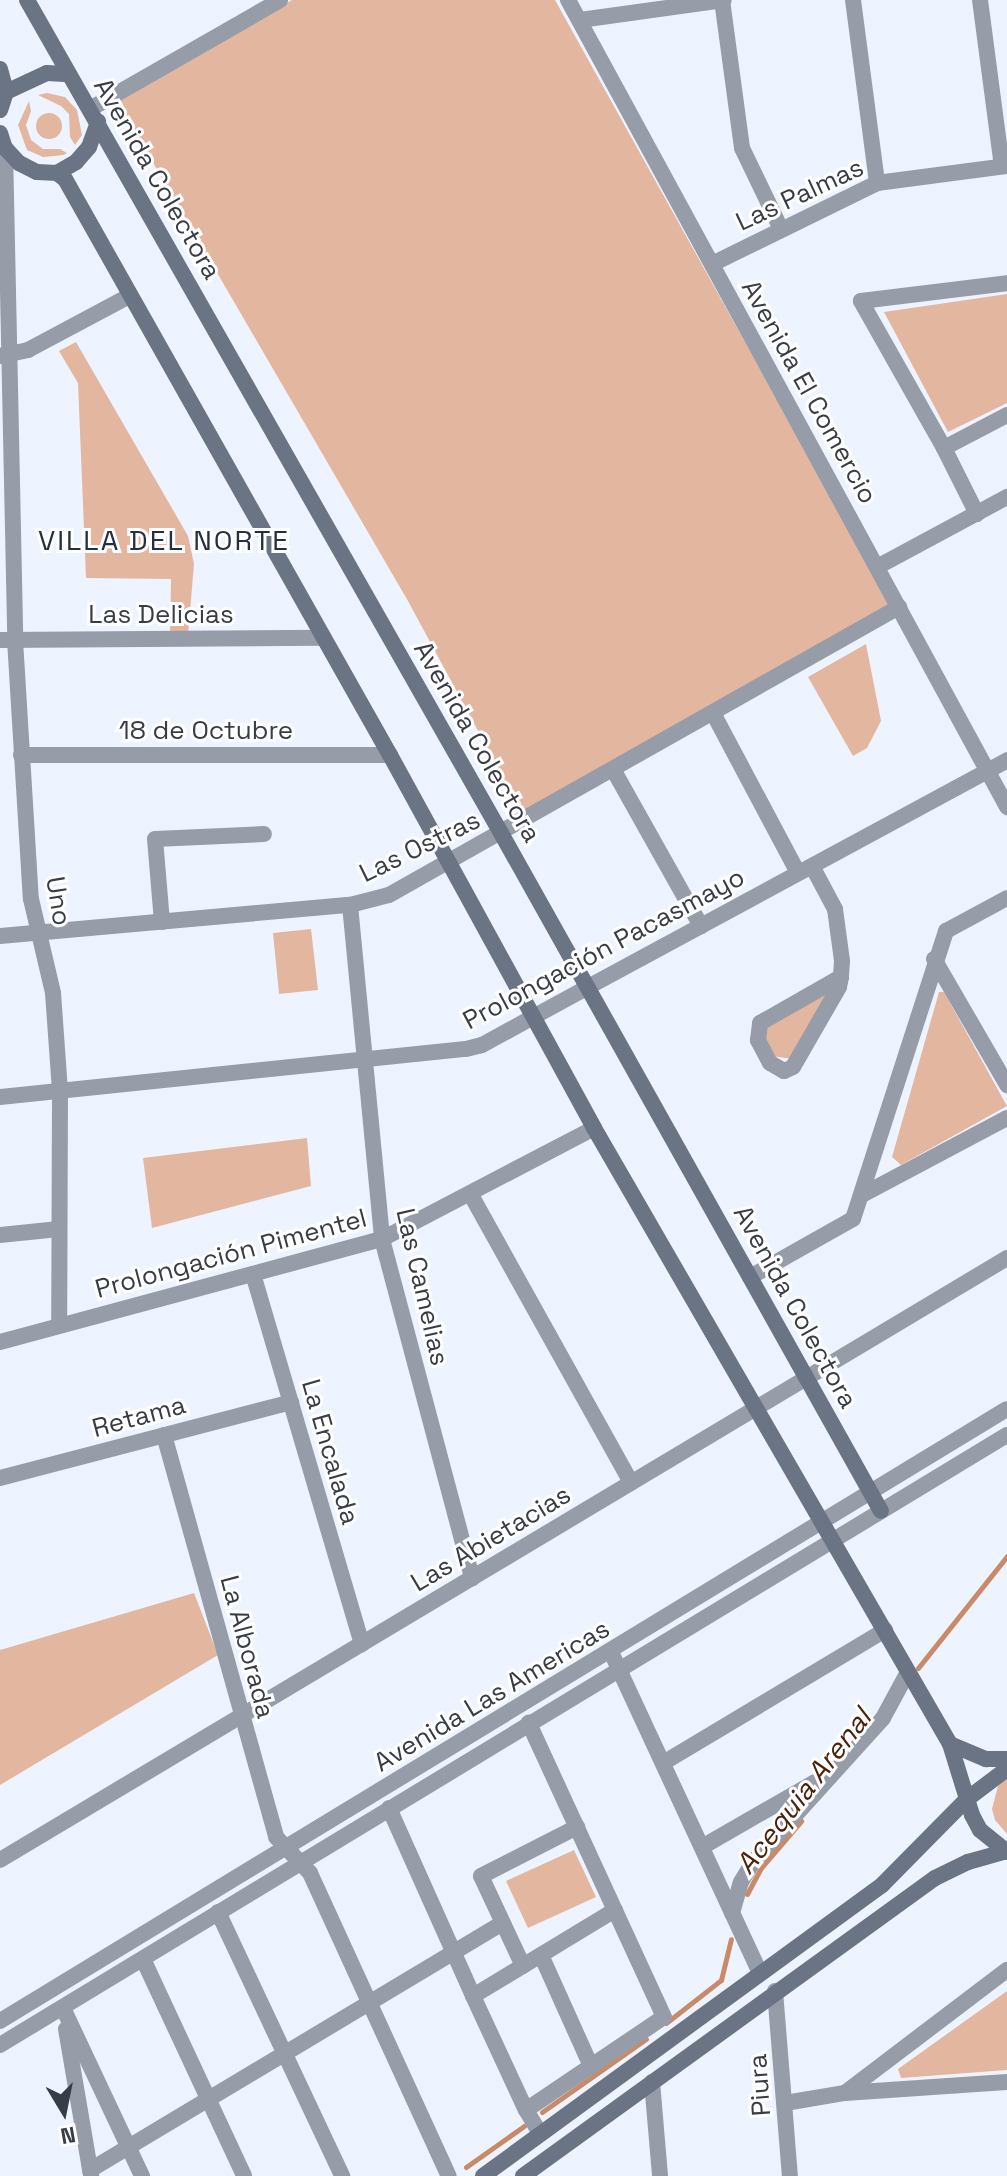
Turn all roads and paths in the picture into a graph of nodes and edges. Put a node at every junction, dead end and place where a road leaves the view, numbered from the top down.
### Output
1 (27, 0) edge
2 (568, 0) edge
3 (723, 0) edge
4 (853, 0) edge
5 (980, 0) edge
6 (273, 2) edge
7 (580, 20) junction
8 (0, 69) edge
9 (69, 74) junction
10 (6, 92) junction
11 (0, 110) edge
12 (94, 115) junction
13 (3, 140) edge
14 (1005, 166) edge
15 (57, 173) junction
16 (877, 183) junction
17 (781, 229) junction
18 (712, 264) junction
19 (1007, 283) edge
20 (129, 296) junction
21 (4, 356) edge
22 (1007, 415) edge
23 (944, 448) junction
24 (1007, 497) edge
25 (977, 514) junction
26 (877, 567) junction
27 (899, 607) junction
28 (323, 638) junction
29 (8, 640) edge
30 (713, 713) junction
31 (21, 755) junction
32 (390, 755) junction
33 (1007, 760) edge
34 (614, 771) junction
35 (987, 771) junction
36 (1007, 807) edge
37 (501, 833) junction
38 (264, 834) dead end
39 (450, 862) junction
40 (805, 869) junction
41 (1007, 898) edge
42 (350, 905) junction
43 (162, 922) junction
44 (701, 926) junction
45 (39, 934) junction
46 (0, 936) edge
47 (934, 959) junction
48 (841, 977) junction
49 (588, 987) junction
50 (533, 1017) junction
51 (365, 1061) junction
52 (1007, 1085) edge
53 (60, 1091) junction
54 (0, 1097) edge
55 (1007, 1118) edge
56 (594, 1128) junction
57 (471, 1195) junction
58 (862, 1195) junction
59 (59, 1229) junction
60 (0, 1235) edge
61 (382, 1239) junction
62 (1007, 1258) edge
63 (253, 1274) junction
64 (750, 1277) junction
65 (59, 1325) junction
66 (0, 1342) edge
67 (806, 1378) junction
68 (291, 1402) junction
69 (756, 1409) junction
70 (1007, 1409) edge
71 (164, 1435) junction
72 (1007, 1435) edge
73 (0, 1478) edge
74 (631, 1483) junction
75 (870, 1492) junction
76 (881, 1511) junction
77 (823, 1522) junction
78 (833, 1540) junction
79 (472, 1578) junction
80 (885, 1630) junction
81 (362, 1644) junction
82 (611, 1652) junction
83 (619, 1668) junction
84 (908, 1672) junction
85 (241, 1716) junction
86 (529, 1723) junction
87 (950, 1744) junction
88 (1007, 1759) edge
89 (663, 1763) junction
90 (1007, 1769) edge
91 (832, 1773) junction
92 (967, 1799) junction
93 (389, 1808) junction
94 (577, 1827) junction
95 (702, 1847) junction
96 (286, 1850) junction
97 (1007, 1852) edge
98 (0, 1860) edge
99 (299, 1863) junction
100 (615, 1910) junction
101 (218, 1912) junction
102 (732, 1913) junction
103 (503, 1923) junction
104 (453, 1953) junction
105 (541, 1955) junction
106 (143, 1959) junction
107 (523, 1966) junction
108 (1007, 1970) edge
109 (759, 1971) junction
110 (775, 1991) junction
111 (473, 1996) junction
112 (369, 2003) junction
113 (63, 2008) junction
114 (0, 2021) edge
115 (0, 2045) edge
116 (285, 2053) junction
117 (591, 2066) junction
118 (652, 2082) junction
119 (1007, 2082) edge
120 (845, 2093) junction
121 (208, 2099) junction
122 (785, 2103) junction
123 (526, 2110) junction
124 (540, 2133) junction
125 (128, 2146) junction
126 (90, 2173) edge
127 (142, 2176) edge
128 (244, 2176) edge
129 (342, 2176) edge
130 (448, 2176) edge
131 (483, 2176) edge
132 (523, 2176) edge
133 (660, 2176) edge
134 (790, 2176) edge

1 - 9 main road, Avenida Colectora
2 - 7 street, Avenida El Comercio
3 - 7 street
3 - 17 street
4 - 16 street
5 - 14 street
6 - 12 street
7 - 18 street, Avenida El Comercio
8 - 10 main road
9 - 10 main road
9 - 12 main road, Avenida Colectora
10 - 11 main road
12 - 15 main road
12 - 37 main road, Avenida Colectora
13 - 15 main road
13 - 21 street, Uno
14 - 16 street, Las Palmas
15 - 20 main road
16 - 17 street, Las Palmas
17 - 18 street, Las Palmas
18 - 26 street, Avenida El Comercio
19 - 23 street
20 - 21 street
20 - 28 main road
21 - 29 street, Uno
22 - 23 street
23 - 25 street
24 - 25 street
25 - 26 street
26 - 27 street, Avenida El Comercio
27 - 30 street, Las Ostras
27 - 35 street, Avenida El Comercio
28 - 29 street, Las Delicias
28 - 32 main road
29 - 31 street, Uno
30 - 34 street, Las Ostras
30 - 40 street
31 - 32 street, 18 de Octubre
31 - 45 street, Uno
32 - 39 main road
33 - 35 street, Prolongación Pacasmayo
34 - 37 street, Las Ostras
34 - 44 street
35 - 36 street, Avenida El Comercio
35 - 40 street, Prolongación Pacasmayo
37 - 39 street, Las Ostras
37 - 49 main road, Avenida Colectora
38 - 43 street
39 - 42 street, Las Ostras
39 - 50 main road
40 - 44 street, Prolongación Pacasmayo
40 - 48 street
41 - 47 street
42 - 43 street, Las Ostras
42 - 51 street, Las Camelias
43 - 45 street, Las Ostras
44 - 49 street, Prolongación Pacasmayo
45 - 46 street, Las Ostras
45 - 53 street, Uno
47 - 52 street
47 - 58 street
48 - 48 street
49 - 50 street, Prolongación Pacasmayo
49 - 64 main road, Avenida Colectora
50 - 51 street, Prolongación Pacasmayo
50 - 56 main road
51 - 53 street, Prolongación Pacasmayo
51 - 61 street, Las Camelias
53 - 54 street, Prolongación Pacasmayo
53 - 59 street, Uno
55 - 58 street
56 - 57 street, Prolongación Pimentel
56 - 69 main road
57 - 61 street, Prolongación Pimentel
57 - 74 street
58 - 64 street
59 - 60 street
59 - 65 street, Uno
61 - 63 street, Prolongación Pimentel
61 - 79 street, Las Camelias
62 - 67 street, Las Abietacias
63 - 65 street, Prolongación Pimentel
63 - 68 street, La Encalada
64 - 67 main road, Avenida Colectora
65 - 66 street, Prolongación Pimentel
67 - 69 street, Las Abietacias
67 - 75 main road, Avenida Colectora
68 - 71 street, Retama
68 - 81 street, La Encalada
69 - 74 street, Las Abietacias
69 - 77 main road
70 - 75 street, Avenida Las Americas
71 - 73 street, Retama
71 - 85 street, La Alborada
72 - 76 street, Avenida Las Americas
74 - 79 street, Las Abietacias
75 - 76 main road, Avenida Colectora
75 - 77 street, Avenida Las Americas
76 - 78 street, Avenida Las Americas
77 - 78 main road
77 - 82 street, Avenida Las Americas
78 - 80 main road
78 - 83 street, Avenida Las Americas
79 - 81 street, Las Abietacias
80 - 84 main road
80 - 89 street
81 - 85 street, Las Abietacias
82 - 83 street
82 - 96 street, Avenida Las Americas
83 - 86 street, Avenida Las Americas
83 - 89 street
84 - 87 main road
84 - 91 street
85 - 96 street, La Alborada
85 - 98 street, Las Abietacias
86 - 93 street, Avenida Las Americas
86 - 94 street
87 - 88 main road
87 - 92 main road
89 - 95 street
90 - 92 main road
91 - 95 street
91 - 102 street
92 - 97 main road
92 - 109 main road
93 - 99 street, Avenida Las Americas
93 - 104 street
94 - 100 street
94 - 103 street
95 - 102 street
96 - 99 street, La Alborada
96 - 114 street, Avenida Las Americas
97 - 110 main road
99 - 101 street, Avenida Las Americas
99 - 112 street, La Alborada
100 - 105 street
100 - 117 street
101 - 106 street, Avenida Las Americas
101 - 116 street
102 - 109 street
103 - 104 street
103 - 107 street
104 - 111 street
104 - 112 street
105 - 107 street
105 - 117 street
106 - 113 street, Avenida Las Americas
106 - 121 street
107 - 111 street
108 - 120 street
109 - 124 main road
110 - 118 main road
110 - 122 street, Piura
111 - 123 street
112 - 116 street
112 - 130 street, La Alborada
113 - 115 street, Avenida Las Americas
113 - 125 street
113 - 126 street
116 - 121 street
116 - 129 street
117 - 123 street
118 - 132 main road
118 - 133 street
119 - 120 street
120 - 122 street
121 - 125 street
121 - 128 street
122 - 134 street, Piura
123 - 124 street
124 - 131 main road
125 - 126 street
125 - 127 street

